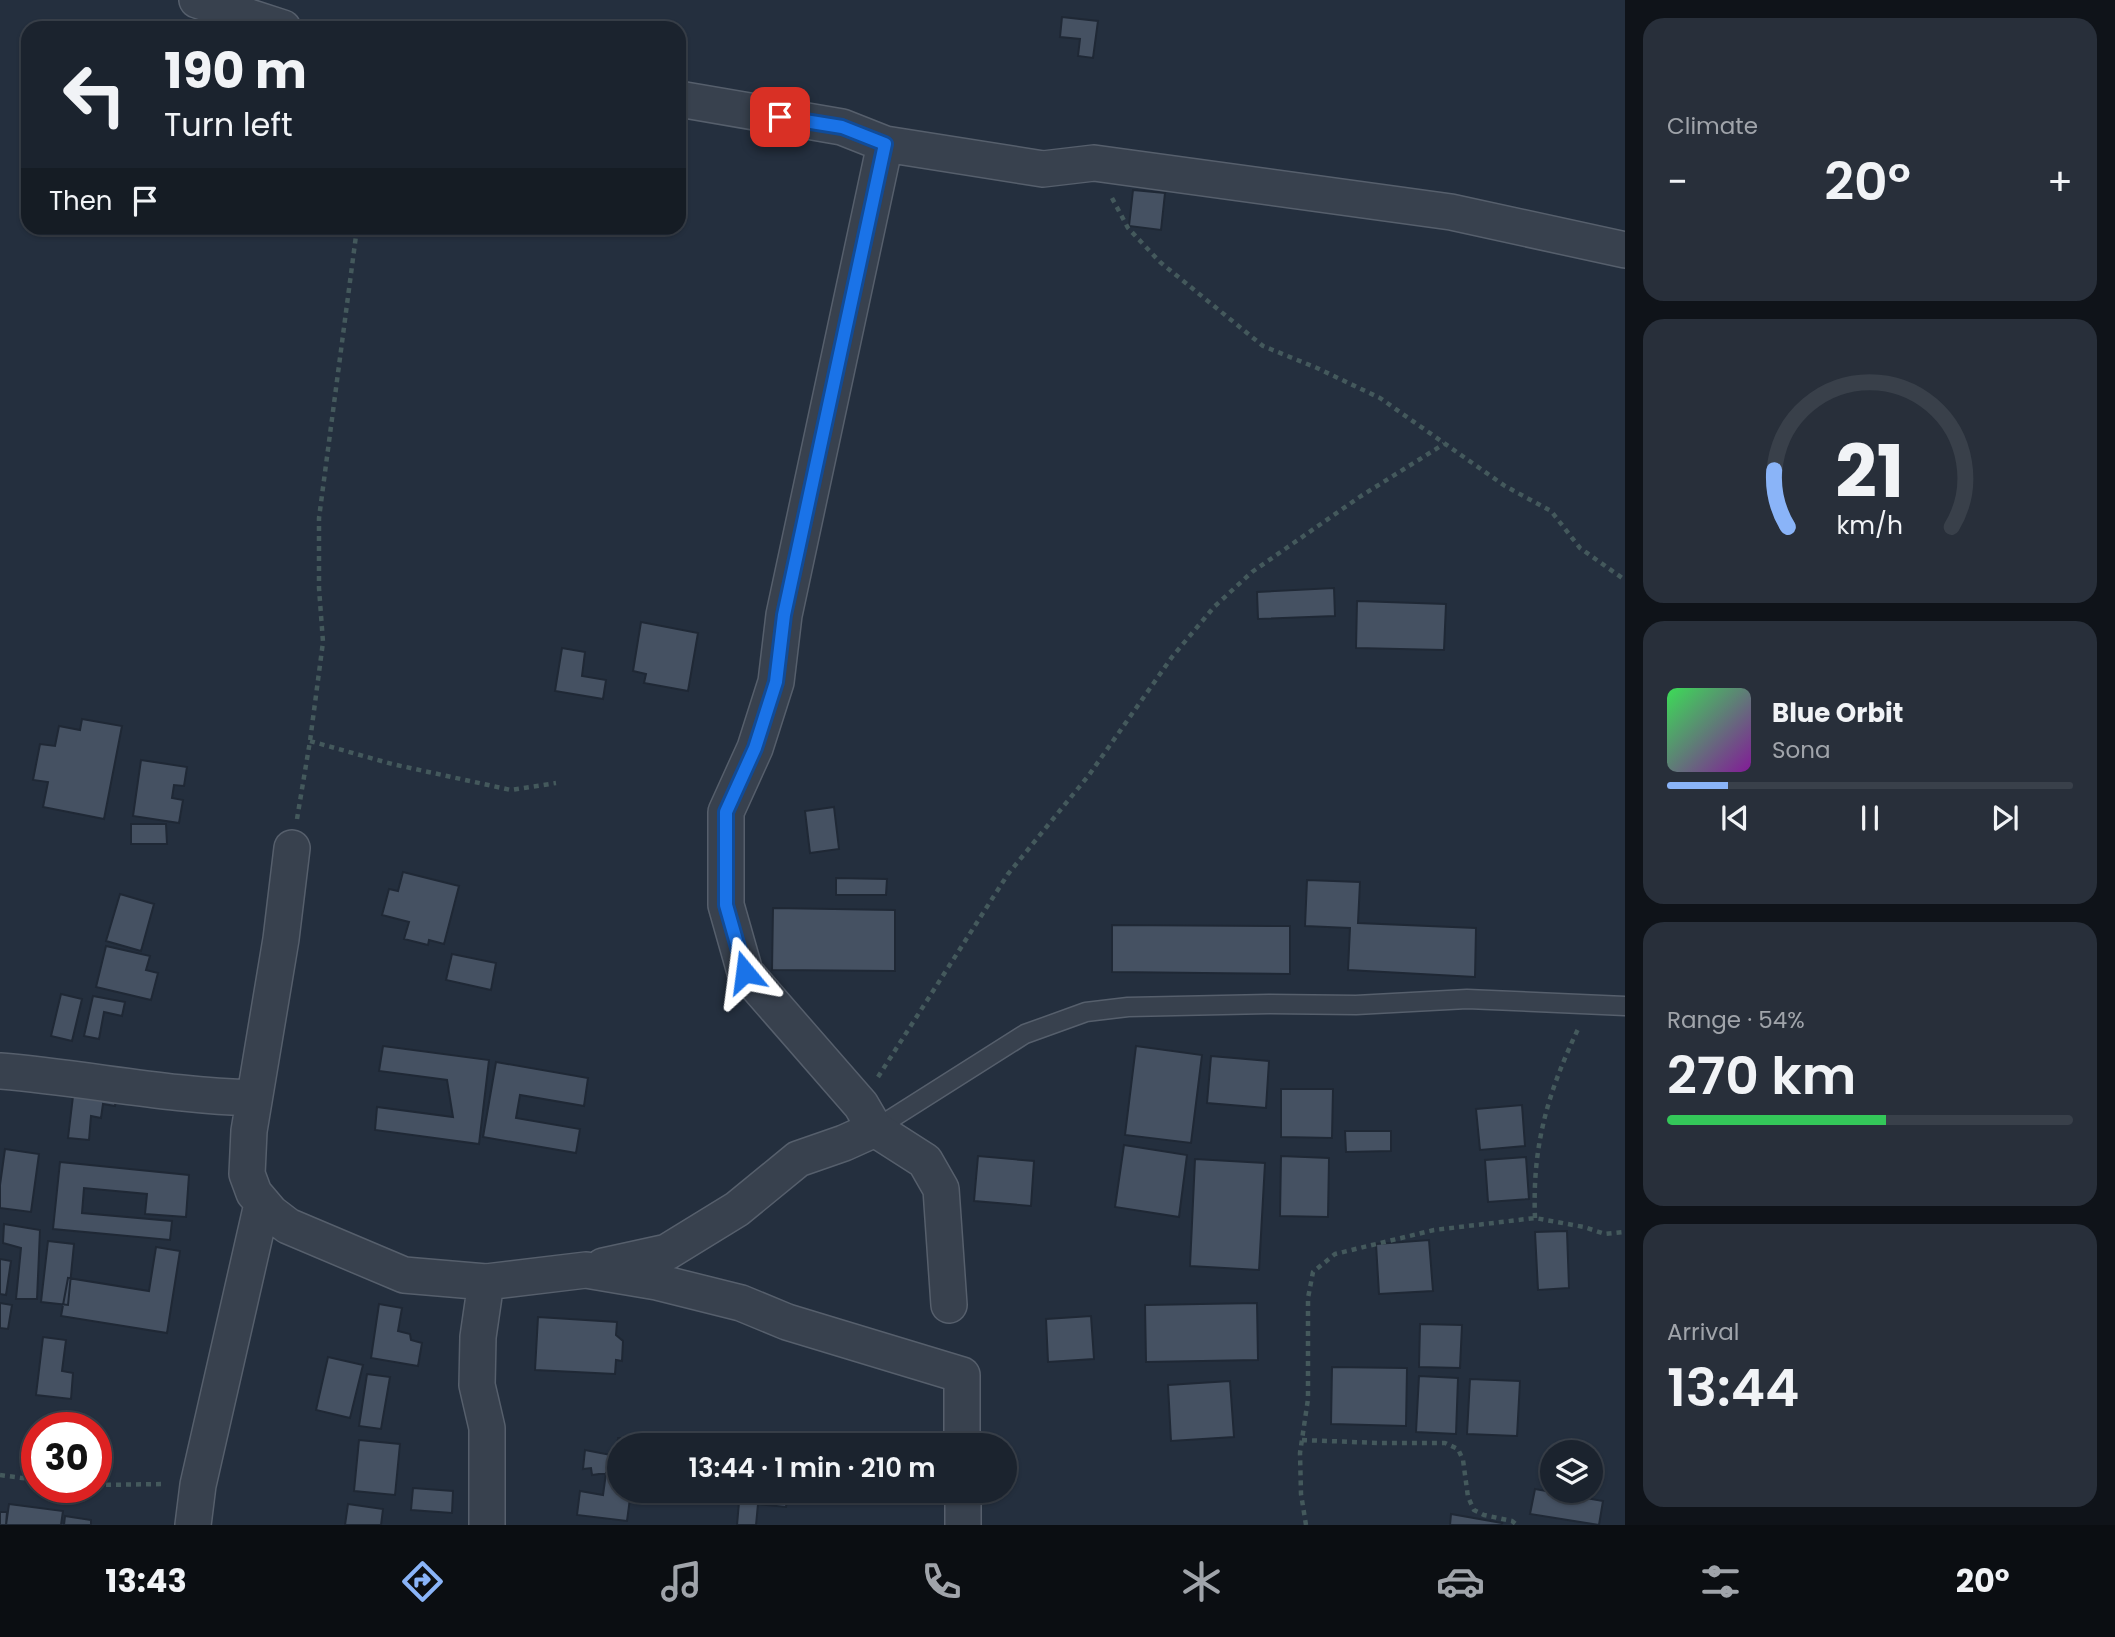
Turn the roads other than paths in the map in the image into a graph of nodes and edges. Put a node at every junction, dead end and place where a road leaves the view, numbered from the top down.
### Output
1 (197, 0) edge
2 (262, 21) edge
3 (686, 100) edge
4 (885, 144) junction
5 (1625, 250) edge
6 (292, 848) road end
7 (1625, 1006) edge
8 (0, 1071) edge
9 (254, 1098) junction
10 (868, 1117) junction
11 (262, 1204) junction
12 (586, 1270) junction
13 (486, 1282) junction
14 (949, 1304) dead end
15 (962, 1433) edge
16 (962, 1503) edge
17 (193, 1525) edge
18 (487, 1525) edge
19 (963, 1525) edge

1 - 2 street
3 - 4 street
4 - 5 street
4 - 10 street
6 - 9 street
7 - 10 lane
8 - 9 street
9 - 11 street
10 - 12 street
10 - 14 street
11 - 13 street
11 - 17 street
12 - 13 street
12 - 15 street
13 - 18 street
16 - 19 street

